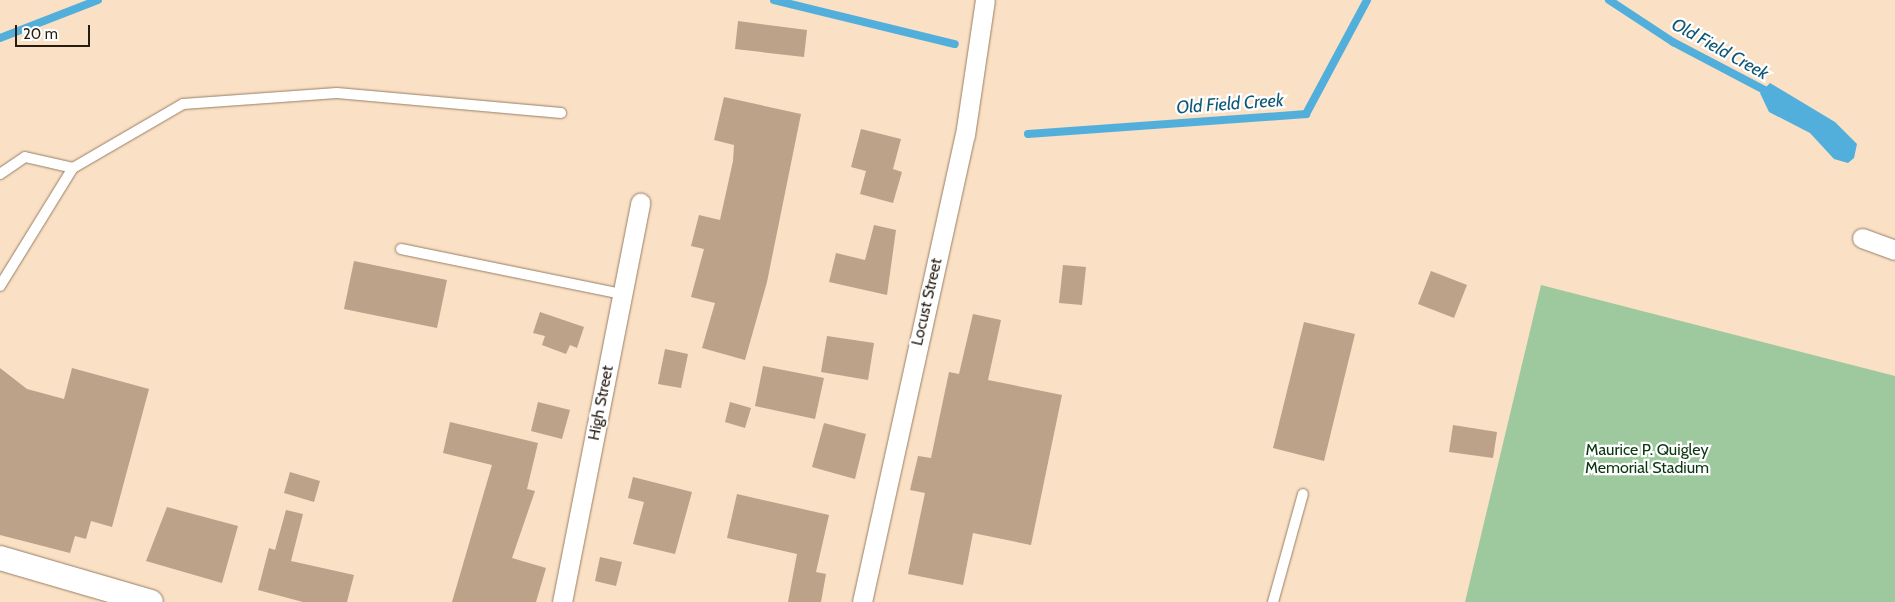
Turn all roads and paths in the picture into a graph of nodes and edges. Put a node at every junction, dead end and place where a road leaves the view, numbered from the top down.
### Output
1 (985, 0) edge
2 (561, 113) dead end
3 (73, 168) junction
4 (0, 174) edge
5 (640, 203) dead end
6 (1862, 238) dead end
7 (401, 249) dead end
8 (1895, 250) edge
9 (0, 286) edge
10 (622, 294) junction
11 (1303, 494) dead end
12 (0, 558) edge
13 (151, 602) edge
14 (562, 602) edge
15 (862, 602) edge
16 (1273, 602) edge

1 - 15 street, Locust Street
2 - 3 lane
3 - 4 lane
3 - 9 lane
5 - 10 street, High Street
6 - 8 street
7 - 10 lane
10 - 14 street, High Street
11 - 16 lane
12 - 13 street

